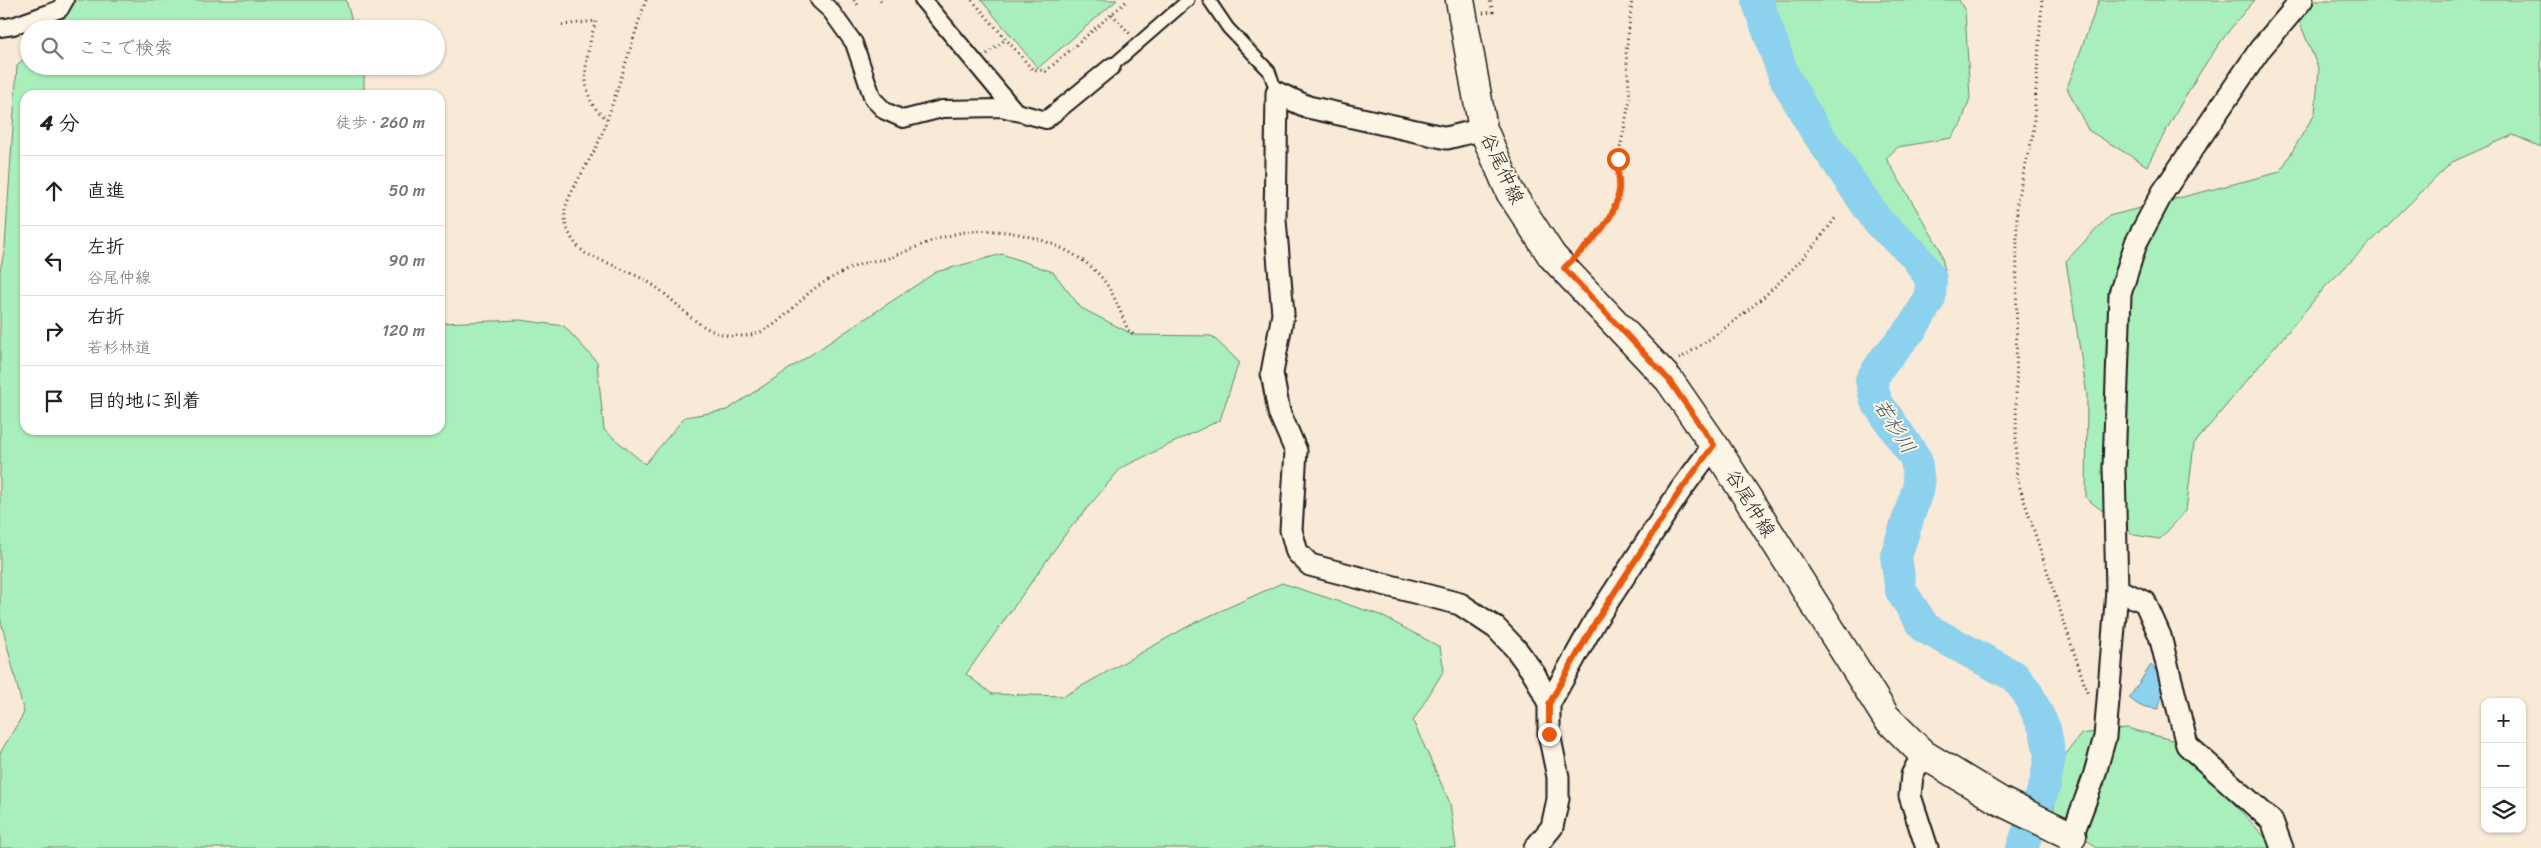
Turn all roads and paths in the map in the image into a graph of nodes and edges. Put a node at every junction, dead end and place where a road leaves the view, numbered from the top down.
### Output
1 (65, 0) edge
2 (646, 0) edge
3 (818, 0) edge
4 (855, 0) edge
5 (880, 0) edge
6 (924, 0) edge
7 (972, 0) edge
8 (1128, 0) edge
9 (1188, 0) edge
10 (1210, 0) edge
11 (1460, 0) edge
12 (1632, 0) edge
13 (2042, 0) edge
14 (2302, 0) edge
15 (883, 4) dead end
16 (858, 5) dead end
17 (1112, 14) junction
18 (30, 20) edge
19 (20, 23) edge
20 (562, 25) dead end
21 (0, 28) edge
22 (1006, 39) junction
23 (1138, 44) junction
24 (976, 64) junction
25 (1112, 66) joint
26 (1277, 93) junction
27 (1017, 113) junction
28 (607, 118) junction
29 (1483, 129) junction
30 (1836, 217) dead end
31 (1564, 268) junction
32 (1134, 335) dead end
33 (1659, 370) junction
34 (1714, 445) junction
35 (2117, 590) junction
36 (1549, 704) junction
37 (2106, 728) junction
38 (1923, 754) junction
39 (2065, 838) edge
40 (1535, 848) edge
41 (1928, 848) edge
42 (2282, 848) edge

1 - 18 street
2 - 28 path
3 - 27 street
4 - 16 path
5 - 15 path
6 - 24 street
7 - 22 path
8 - 17 path
9 - 23 lane
10 - 26 lane
11 - 29 main road, 谷尾仲線
12 - 31 path
13 - 37 path
14 - 35 street
17 - 22 path
17 - 23 path
19 - 21 street
20 - 28 path
22 - 24 path
23 - 25 lane
24 - 27 street
25 - 27 street
26 - 29 street
26 - 36 street
28 - 32 path
29 - 31 main road, 谷尾仲線
30 - 33 path
31 - 33 main road, 谷尾仲線
33 - 34 main road, 谷尾仲線
34 - 36 street
34 - 38 main road, 谷尾仲線
35 - 37 street
35 - 42 street
36 - 40 street
37 - 39 street
38 - 39 main road, 谷尾仲線
38 - 41 street

